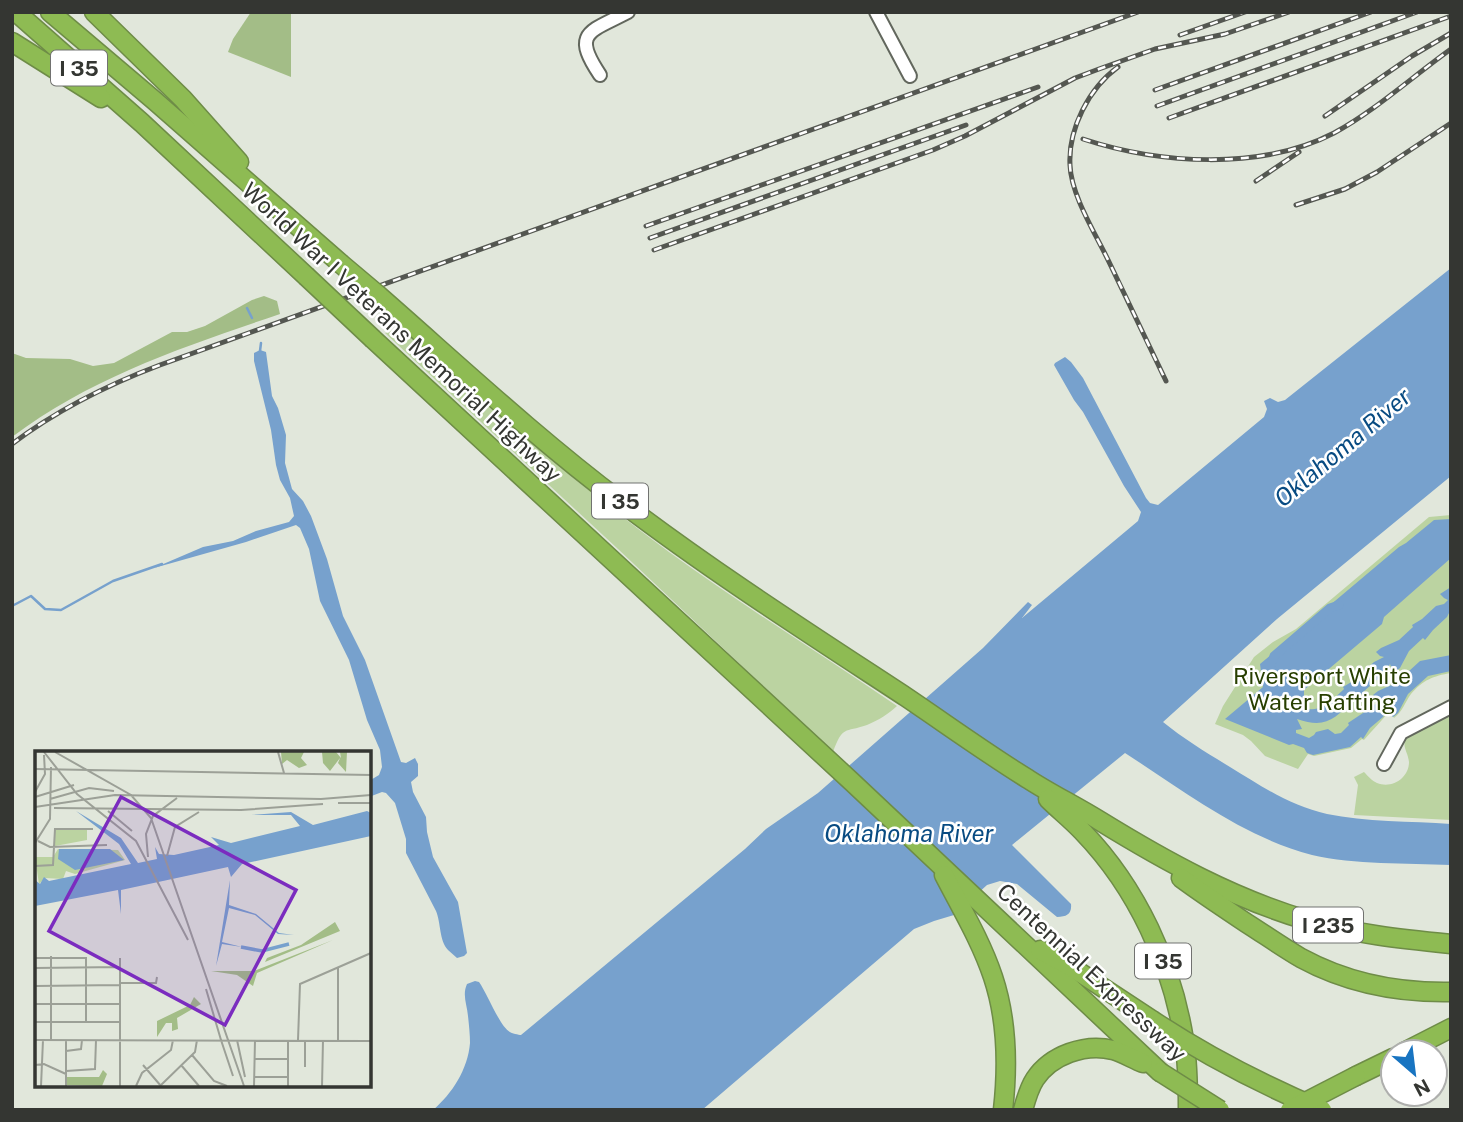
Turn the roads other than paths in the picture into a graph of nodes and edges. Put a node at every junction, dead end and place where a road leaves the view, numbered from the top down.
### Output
1 (16, 12) edge
2 (50, 12) edge
3 (94, 12) edge
4 (628, 12) edge
5 (877, 13) edge
6 (12, 42) edge
7 (600, 75) dead end
8 (910, 76) dead end
9 (142, 123) junction
10 (288, 217) junction
11 (1451, 707) edge
12 (1384, 764) dead end
13 (1028, 779) junction
14 (1127, 839) junction
15 (938, 862) junction
16 (1019, 939) junction
17 (1451, 944) edge
18 (1451, 992) edge
19 (1451, 1028) edge
20 (1431, 1038) edge
21 (1379, 1065) edge
22 (1160, 1072) junction
23 (1003, 1110) edge
24 (1023, 1110) edge
25 (1188, 1110) edge
26 (1220, 1110) edge
27 (1290, 1110) edge
28 (1322, 1110) edge

1 - 9 highway, World War I Veterans Memorial Highway / I 35
2 - 10 highway, World War I Veterans Memorial Highway / I 35
3 - 10 highway
4 - 7 street
5 - 8 street
6 - 9 highway
9 - 15 highway, World War I Veterans Memorial Highway / I 35, bridge
10 - 13 highway, World War I Veterans Memorial Highway / I 35, bridge
11 - 12 street
13 - 14 highway, I 235
13 - 25 highway, I 35
14 - 17 highway, I 235
14 - 18 highway
15 - 16 highway, Centennial Expressway
15 - 23 highway, I 35
16 - 22 highway, Centennial Expressway
16 - 28 highway, bridge
19 - 20 highway
21 - 27 highway, bridge
22 - 24 highway
22 - 26 highway, Centennial Expressway, bridge

